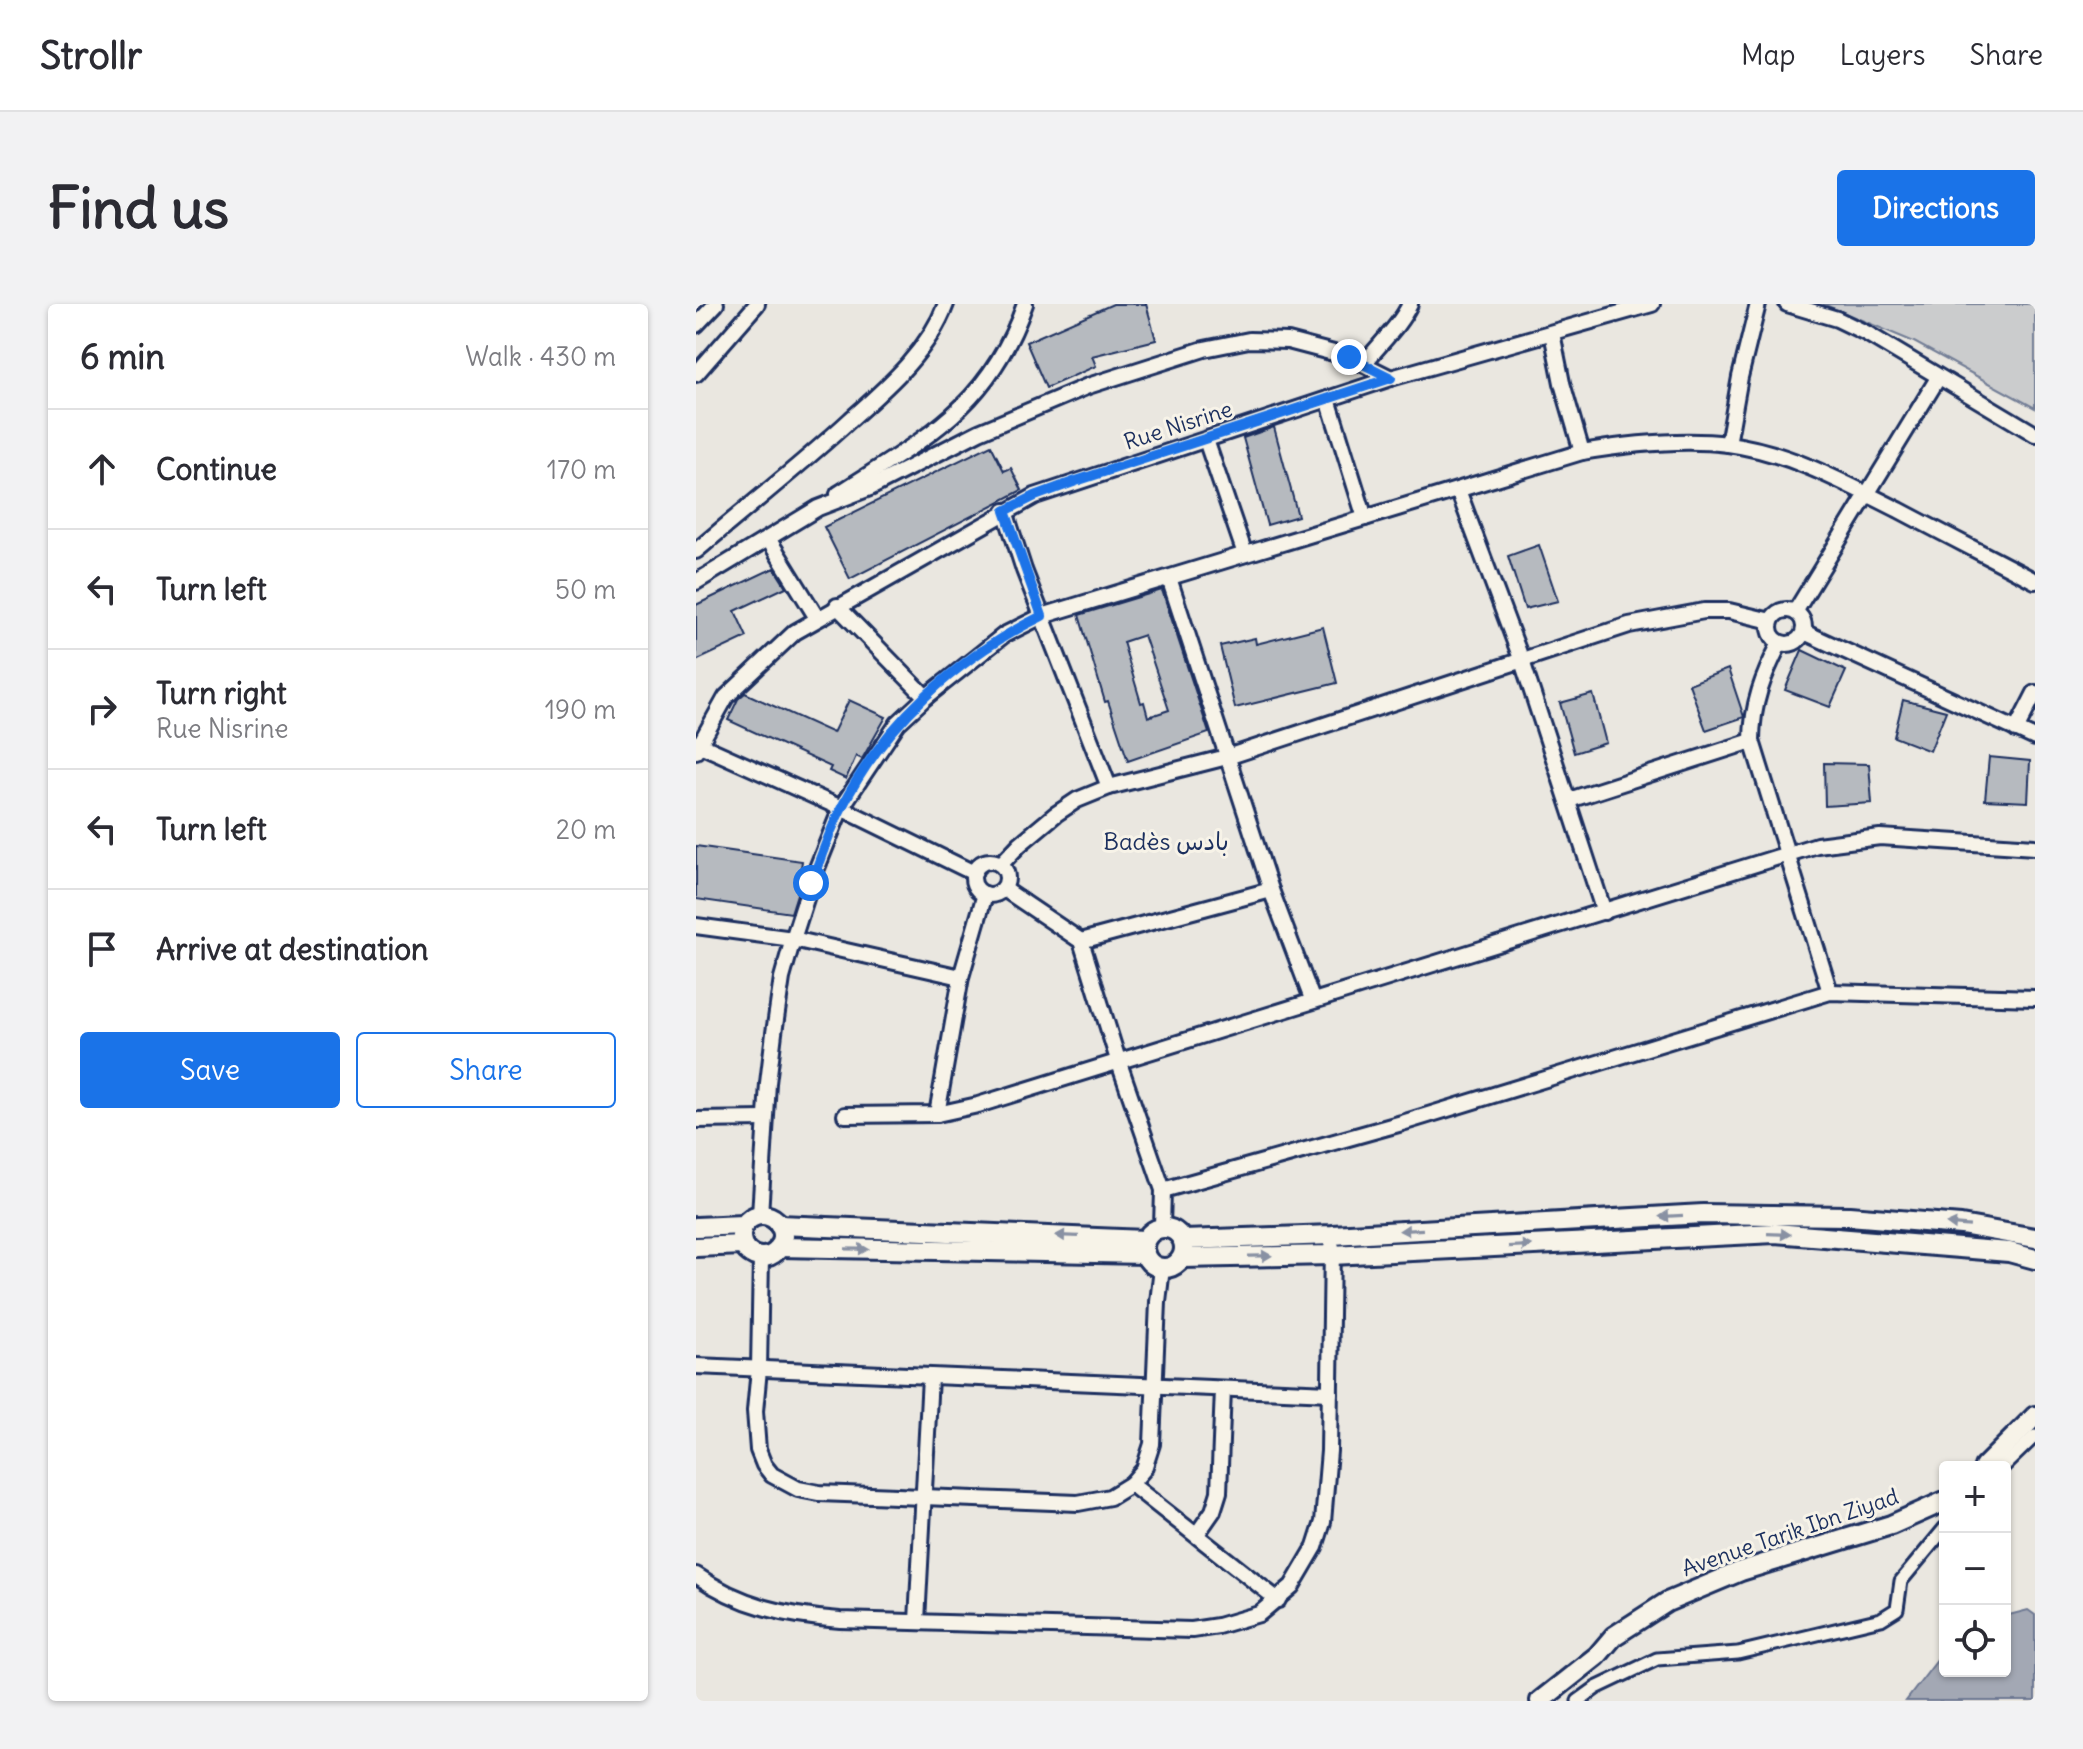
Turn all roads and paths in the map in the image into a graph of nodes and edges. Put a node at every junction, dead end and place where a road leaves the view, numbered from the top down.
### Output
1 (716, 304) edge
2 (757, 304) edge
3 (946, 304) edge
4 (1025, 304) edge
5 (1410, 304) edge
6 (1652, 304) edge
7 (1758, 304) edge
8 (1787, 304) edge
9 (696, 325) edge
10 (1552, 333) junction
11 (1364, 364) junction
12 (697, 372) edge
13 (1391, 378) junction
14 (1938, 378) junction
15 (1328, 399) junction
16 (2035, 434) edge
17 (1206, 440) junction
18 (1728, 444) junction
19 (1582, 452) junction
20 (1458, 490) junction
21 (1868, 495) junction
22 (818, 508) junction
23 (1005, 511) junction
24 (1365, 518) junction
25 (769, 540) junction
26 (696, 551) edge
27 (1245, 554) junction
28 (1169, 578) junction
29 (2035, 581) edge
30 (696, 582) edge
31 (837, 606) junction
32 (1795, 612) junction
33 (1042, 616) junction
34 (817, 618) junction
35 (1771, 621) junction
36 (1804, 632) junction
37 (1780, 643) junction
38 (1522, 661) junction
39 (2035, 693) edge
40 (926, 697) junction
41 (2016, 730) junction
42 (2035, 738) edge
43 (1752, 741) junction
44 (697, 747) edge
45 (1227, 757) junction
46 (1109, 787) junction
47 (1569, 800) junction
48 (841, 808) junction
49 (2035, 847) edge
50 (1788, 853) junction
51 (1001, 864) junction
52 (974, 873) junction
53 (1004, 889) junction
54 (1271, 890) junction
55 (985, 894) junction
56 (1604, 912) junction
57 (696, 926) edge
58 (793, 939) junction
59 (1081, 941) junction
60 (961, 977) junction
61 (1830, 992) junction
62 (2035, 998) edge
63 (1312, 999) junction
64 (1118, 1060) junction
65 (937, 1114) junction
66 (845, 1115) dead end
67 (765, 1119) junction
68 (696, 1120) edge
69 (1163, 1190) junction
70 (760, 1215) junction
71 (743, 1225) junction
72 (779, 1225) junction
73 (696, 1227) edge
74 (1162, 1227) junction
75 (934, 1230) junction
76 (1332, 1235) junction
77 (2035, 1238) edge
78 (742, 1245) junction
79 (696, 1247) edge
80 (779, 1247) junction
81 (1145, 1247) junction
82 (1183, 1249) junction
83 (932, 1250) junction
84 (1331, 1255) junction
85 (761, 1257) junction
86 (2035, 1259) edge
87 (1162, 1268) junction
88 (696, 1366) edge
89 (759, 1369) junction
90 (930, 1377) junction
91 (1154, 1386) junction
92 (1223, 1389) junction
93 (1330, 1393) junction
94 (2035, 1416) edge
95 (2035, 1436) edge
96 (1990, 1461) edge
97 (2009, 1461) edge
98 (1131, 1484) junction
99 (922, 1498) junction
100 (1939, 1504) edge
101 (1941, 1533) edge
102 (1197, 1534) junction
103 (696, 1575) edge
104 (1278, 1600) junction
105 (917, 1621) junction
106 (1540, 1701) edge
107 (1578, 1701) edge

1 - 9 street
2 - 12 street
3 - 26 street
4 - 22 street
5 - 11 street
6 - 10 street, Rue Nisrine
7 - 18 street
8 - 14 street
10 - 13 street, Rue Nisrine
10 - 19 street
11 - 13 street
11 - 22 street
13 - 15 street, Rue Nisrine
14 - 16 street
14 - 21 street
15 - 17 street, Rue Nisrine
15 - 24 street
17 - 23 street, Rue Nisrine
17 - 27 street
18 - 19 street
18 - 21 street
19 - 20 street
20 - 24 street
20 - 38 street
21 - 29 street
21 - 32 street
22 - 25 street
23 - 31 street, Rue Nisrine
23 - 33 street
24 - 27 street
25 - 30 street
25 - 34 street
27 - 28 street
28 - 33 street
28 - 45 street
31 - 34 street, Rue Nisrine
31 - 40 street
32 - 35 street
32 - 36 street
33 - 40 street
33 - 46 street
34 - 44 street, Rue Nisrine
35 - 37 street
35 - 38 street
36 - 37 street
36 - 41 street
37 - 43 street
38 - 45 street
38 - 47 street
39 - 41 street
40 - 48 street
41 - 42 street
43 - 47 street
43 - 50 street
44 - 48 street
45 - 46 street
45 - 54 street
46 - 51 street
47 - 56 street
48 - 52 street
48 - 58 street
49 - 50 street
50 - 56 street
50 - 61 street
51 - 52 street
51 - 53 street
52 - 55 street
53 - 55 street
53 - 59 street
54 - 59 street
54 - 63 street
55 - 60 street
56 - 63 street
57 - 58 street
58 - 60 street
58 - 67 street
59 - 64 street
60 - 65 street
61 - 62 street
61 - 69 street
63 - 64 street
64 - 65 street
64 - 69 street
65 - 66 street
67 - 68 street
67 - 70 street
69 - 74 street
70 - 71 street
70 - 72 street
71 - 73 street
71 - 78 street
72 - 75 street
72 - 80 street
74 - 81 street
74 - 82 street
81 -> 75 street
75 - 83 street
77 -> 76 street
76 - 82 street
76 - 84 street
78 - 79 street
78 - 85 street
80 -> 83 street
80 - 85 street
81 - 83 street
81 - 87 street
82 -> 84 street
82 - 87 street
84 -> 86 street
84 - 93 street
85 - 89 street
87 - 91 street
88 - 89 street
89 - 90 street
89 - 99 street
90 - 91 street
90 - 99 street
91 - 92 street
91 - 98 street
92 - 93 street
92 - 102 street
93 - 104 street
94 - 96 street
95 - 97 street
98 - 99 street
98 - 102 street
99 - 105 street
100 - 106 street, Avenue Tarik Ibn Ziyad
101 - 107 street
102 - 104 street
103 - 105 street
104 - 105 street

